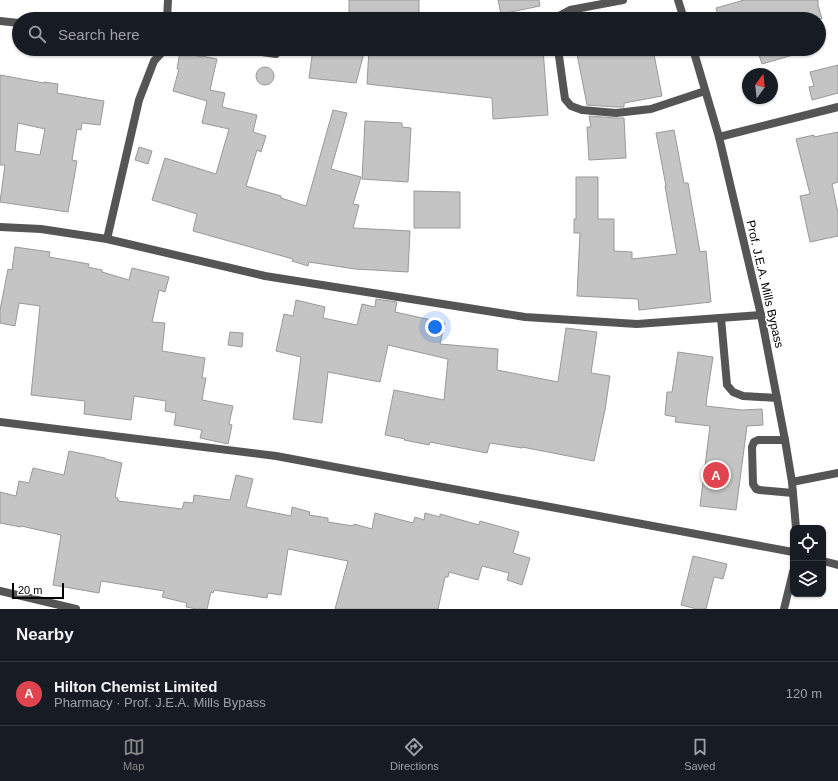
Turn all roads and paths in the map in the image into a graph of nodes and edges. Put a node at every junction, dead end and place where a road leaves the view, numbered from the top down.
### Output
1 (168, 0) edge
2 (623, 0) edge
3 (678, 0) edge
4 (167, 12) edge
5 (566, 12) edge
6 (682, 12) edge
7 (0, 21) edge
8 (12, 22) edge
9 (159, 56) edge
10 (559, 56) edge
11 (695, 56) edge
12 (705, 91) junction
13 (838, 108) edge
14 (719, 137) junction
15 (0, 227) edge
16 (107, 239) junction
17 (761, 315) junction
18 (721, 318) junction
19 (777, 398) junction
20 (0, 422) edge
21 (785, 440) junction
22 (838, 473) edge
23 (792, 482) junction
24 (793, 493) junction
25 (796, 525) edge
26 (790, 551) edge
27 (826, 562) edge
28 (838, 565) edge
29 (790, 584) edge
30 (0, 591) edge
31 (76, 609) edge
32 (784, 609) edge

1 - 4 street
2 - 5 street
3 - 6 street
7 - 8 street
9 - 16 street
10 - 12 street
11 - 12 street, Prof. J.E.A. Mills Bypass
12 - 14 street, Prof. J.E.A. Mills Bypass
13 - 14 street
14 - 17 street, Prof. J.E.A. Mills Bypass
15 - 16 street
16 - 18 street
17 - 18 street
17 - 19 street, Prof. J.E.A. Mills Bypass
18 - 19 street
19 - 21 street, Prof. J.E.A. Mills Bypass
20 - 26 street
21 - 23 street, Prof. J.E.A. Mills Bypass
21 - 24 street
22 - 23 street
23 - 24 street, Prof. J.E.A. Mills Bypass
24 - 25 street, Prof. J.E.A. Mills Bypass
27 - 28 street
29 - 32 street
30 - 31 street

